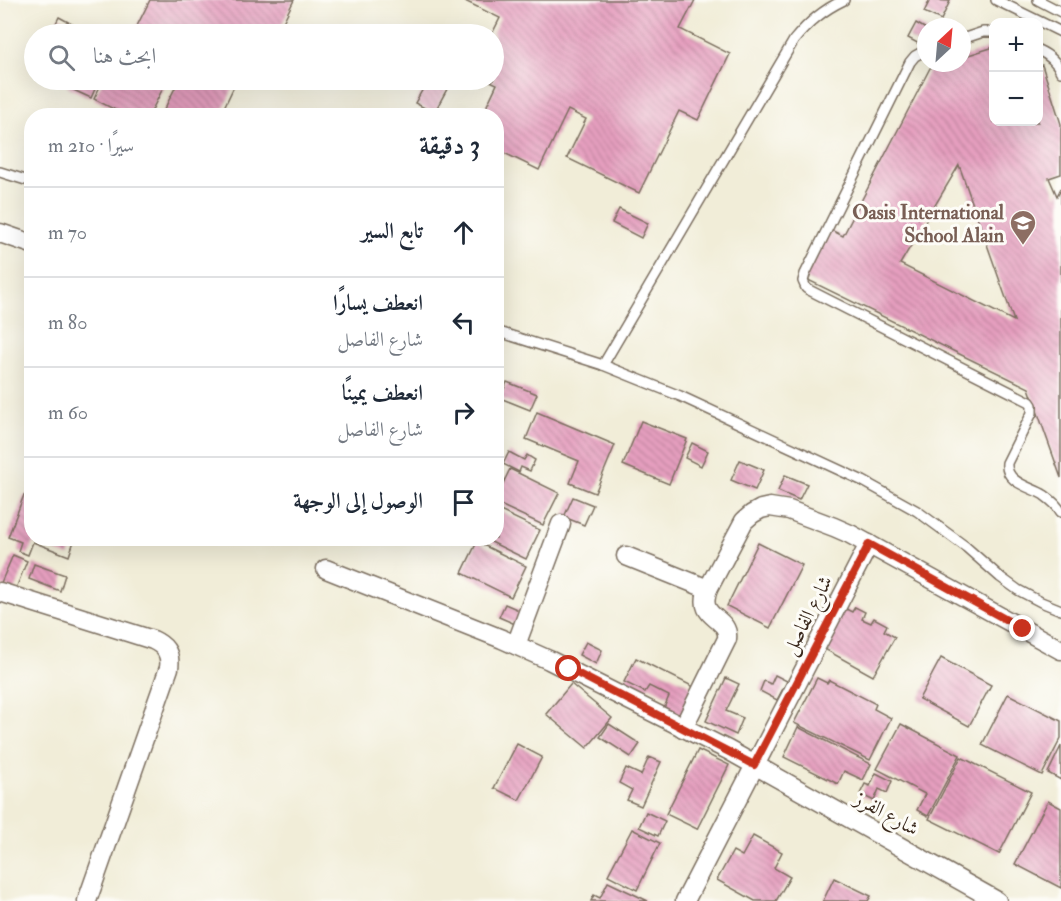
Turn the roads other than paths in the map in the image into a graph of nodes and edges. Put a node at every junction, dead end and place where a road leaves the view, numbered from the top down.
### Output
1 (844, 0) edge
2 (996, 0) edge
3 (1038, 0) edge
4 (1061, 12) edge
5 (989, 32) edge
6 (1061, 32) edge
7 (971, 36) edge
8 (1043, 53) edge
9 (917, 55) edge
10 (1061, 72) edge
11 (0, 172) edge
12 (24, 180) edge
13 (0, 233) edge
14 (24, 241) edge
15 (504, 334) edge
16 (603, 365) junction
17 (1061, 512) edge
18 (561, 524) dead end
19 (869, 544) junction
20 (626, 556) dead end
21 (326, 569) dead end
22 (708, 589) junction
23 (0, 592) edge
24 (1061, 610) edge
25 (516, 645) junction
26 (1061, 650) edge
27 (683, 728) junction
28 (754, 765) junction
29 (87, 901) edge
30 (685, 901) edge
31 (997, 901) edge

1 - 16 lane
2 - 6 lane
3 - 4 lane
5 - 7 lane
8 - 10 lane
9 - 17 lane
11 - 12 lane
13 - 14 street
15 - 16 lane
16 - 24 lane
18 - 25 street
19 - 22 street
19 - 26 street
19 - 28 street, شارع الفاصل
20 - 22 street
21 - 25 street, شارع الفرز
22 - 27 street
23 - 29 street
25 - 27 street, شارع الفرز
27 - 28 street, شارع الفرز
28 - 30 street, شارع الفاصل
28 - 31 street, شارع الفرز

